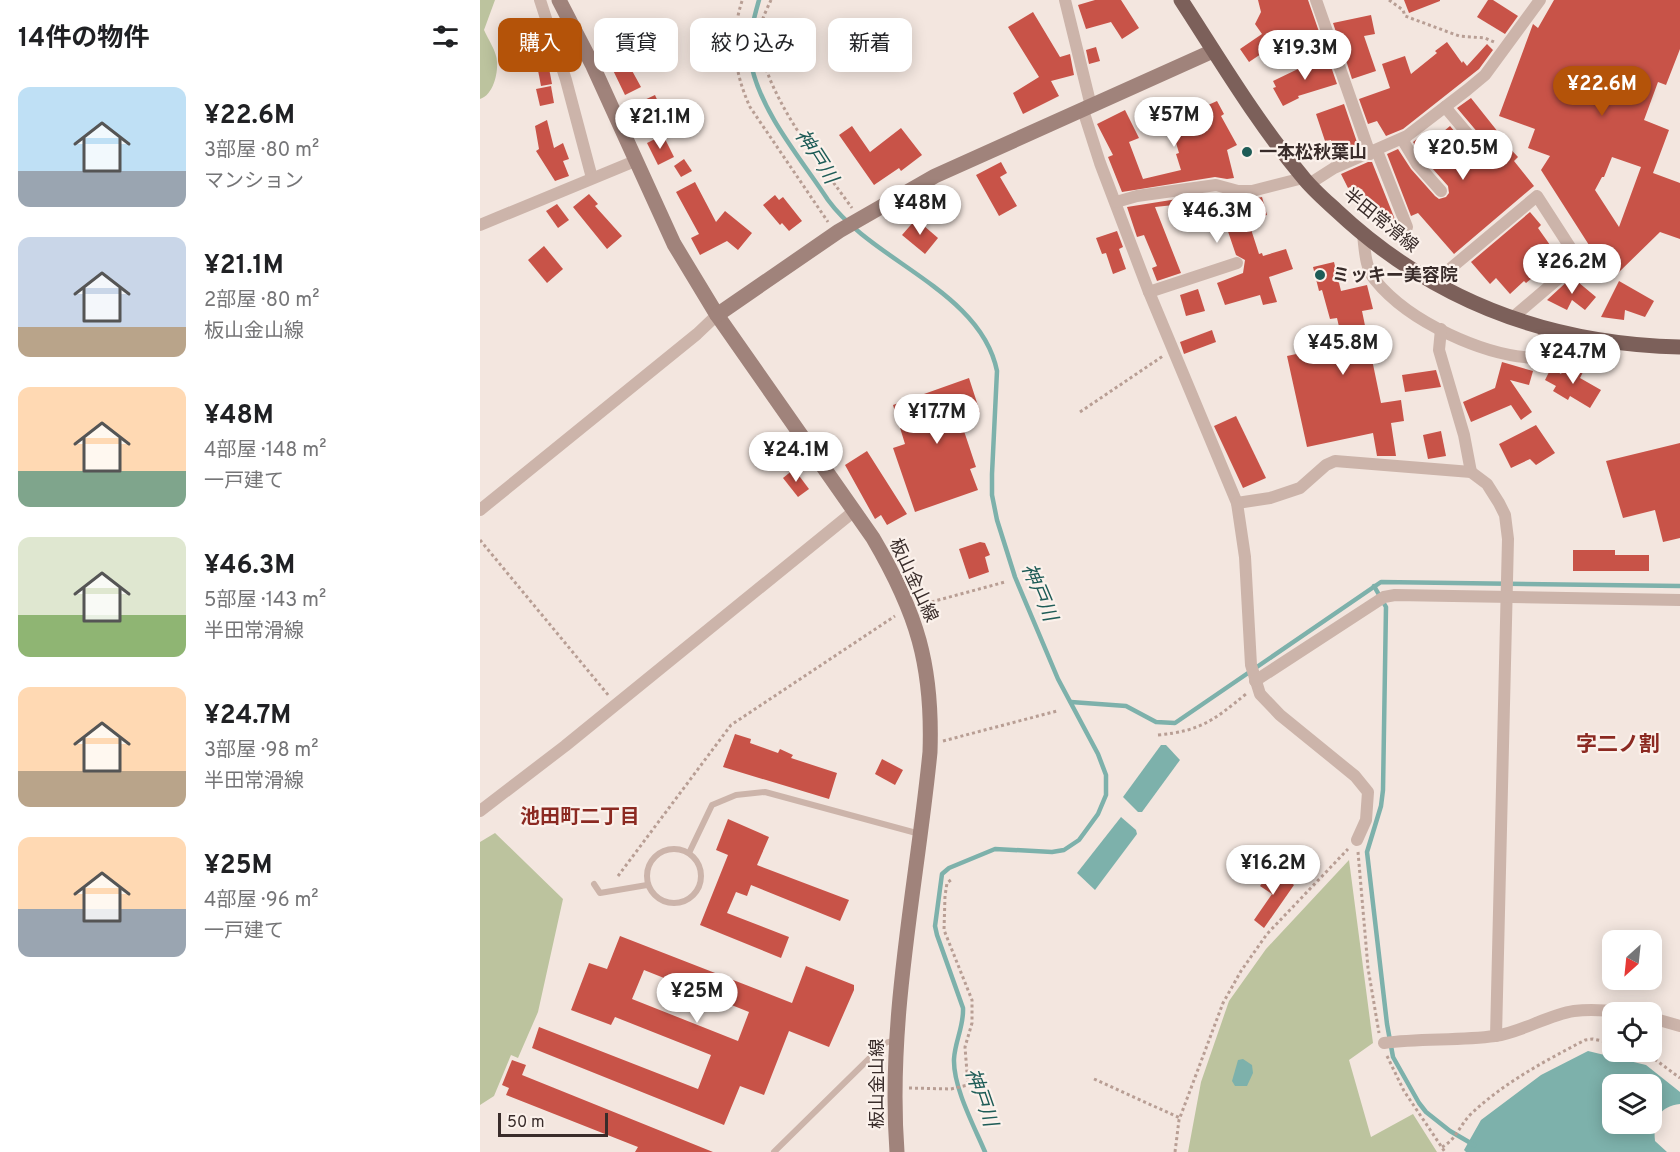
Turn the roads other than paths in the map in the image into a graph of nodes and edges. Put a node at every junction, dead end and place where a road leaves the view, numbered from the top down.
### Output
1 (540, 0) edge
2 (560, 0) edge
3 (1065, 0) edge
4 (1181, 0) edge
5 (1316, 0) edge
6 (1540, 0) edge
7 (1213, 51) junction
8 (1445, 107) junction
9 (1087, 108) junction
10 (1402, 138) junction
11 (1483, 152) dead end
12 (1373, 153) junction
13 (635, 161) junction
14 (592, 178) junction
15 (1306, 181) junction
16 (1441, 191) dead end
17 (1116, 202) junction
18 (480, 225) edge
19 (1407, 227) dead end
20 (1363, 235) junction
21 (1237, 263) dead end
22 (1439, 286) junction
23 (1149, 292) junction
24 (717, 315) junction
25 (1512, 318) junction
26 (1441, 329) junction
27 (1545, 330) junction
28 (1680, 347) edge
29 (1471, 472) junction
30 (1237, 503) junction
31 (480, 510) edge
32 (853, 512) junction
33 (1506, 588) junction
34 (1680, 600) edge
35 (1256, 683) junction
36 (480, 811) edge
37 (921, 834) junction
38 (1357, 840) road end
39 (689, 853) junction
40 (594, 884) dead end
41 (647, 885) junction
42 (1602, 1010) edge
43 (1662, 1021) edge
44 (1680, 1026) edge
45 (1496, 1036) junction
46 (895, 1040) junction
47 (1384, 1043) road end
48 (774, 1152) edge
49 (897, 1152) edge

1 - 14 street
2 - 13 main road, 板山金山線
3 - 9 street
4 - 7 main road, 半田常滑線
5 - 12 street
6 - 8 street
7 - 9 main road
7 - 15 main road, 半田常滑線
8 - 10 street
8 - 11 street
9 - 17 street
9 - 24 main road
10 - 12 street
10 - 16 street
12 - 15 street
12 - 19 street
13 - 14 street
13 - 24 main road, 板山金山線
14 - 18 street
15 - 17 street
15 - 20 main road, 半田常滑線
17 - 23 street
20 - 22 main road, 半田常滑線
20 - 26 street
21 - 23 street
22 - 25 main road, 半田常滑線
22 - 25 street
23 - 30 street
24 - 31 street
24 - 32 main road, 板山金山線
25 - 27 main road, 半田常滑線
26 - 27 street
26 - 29 street
27 - 28 main road, 半田常滑線
29 - 30 street
29 - 33 street
30 - 35 street
32 - 36 street
32 - 37 main road, 板山金山線
33 - 34 street
33 - 35 street
33 - 45 street
35 - 38 street
37 - 39 lane
37 - 46 main road, 板山金山線
39 - 41 lane
39 - 41 lane
40 - 41 lane
42 - 45 street
43 - 44 street
45 - 47 street
46 - 48 lane
46 - 49 main road, 板山金山線

